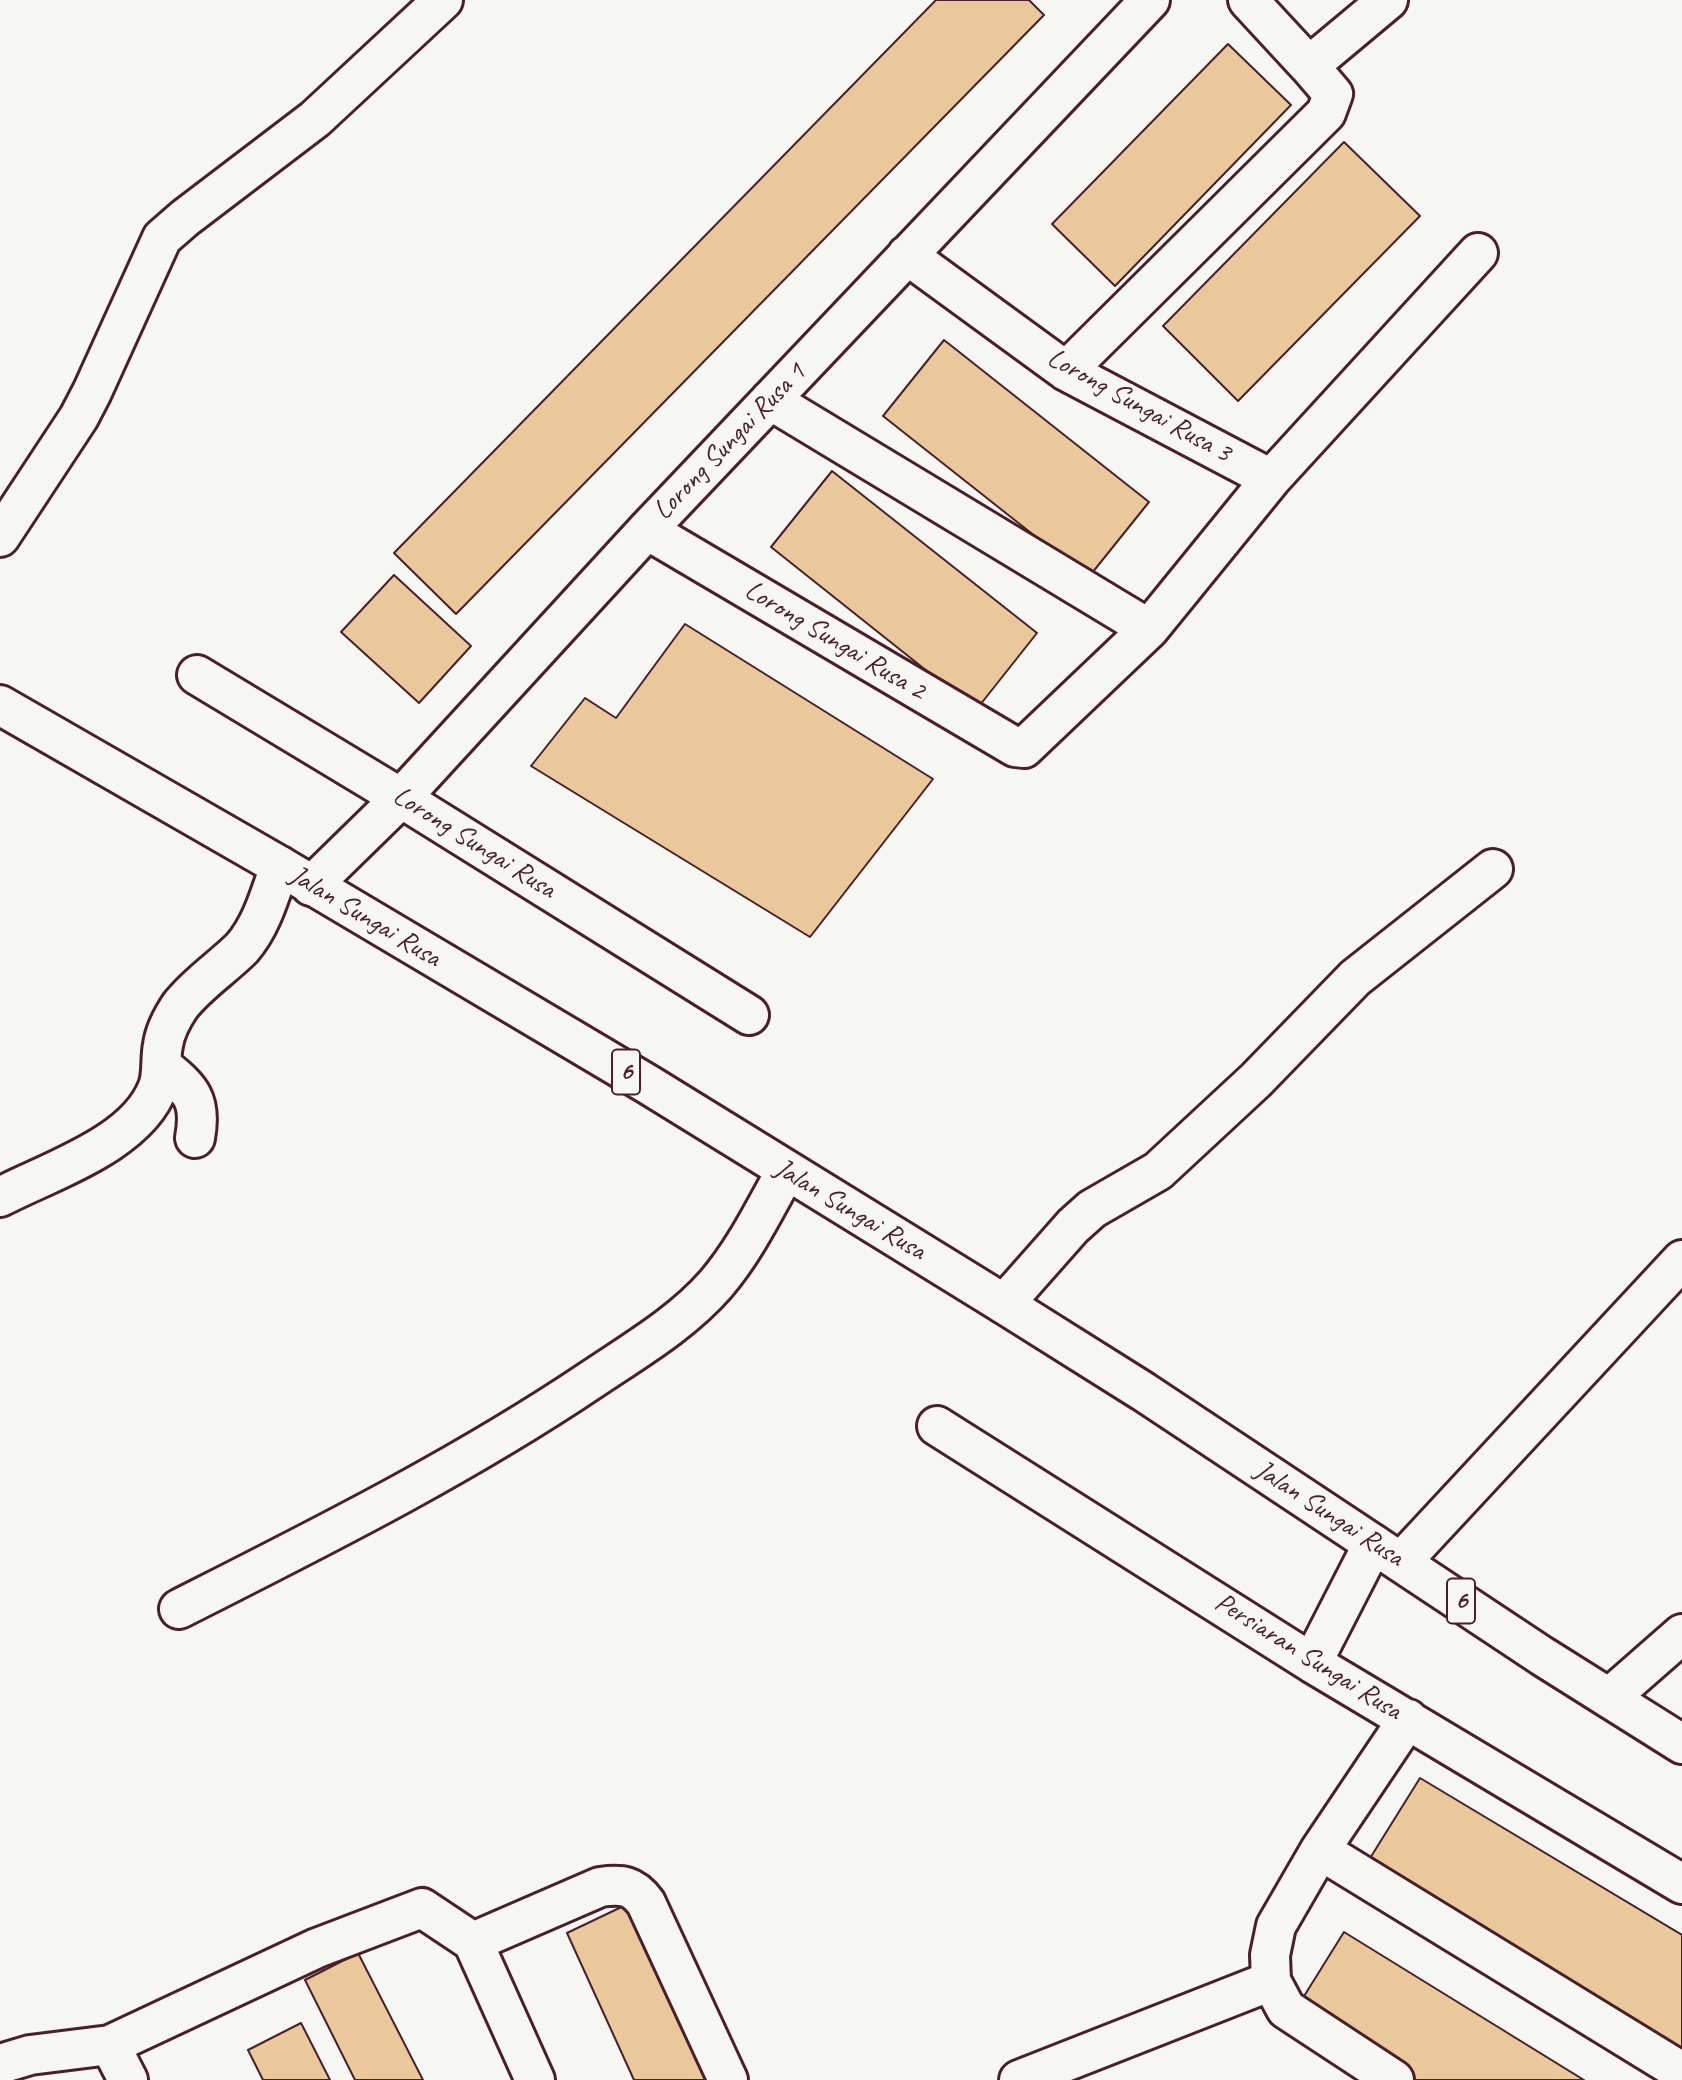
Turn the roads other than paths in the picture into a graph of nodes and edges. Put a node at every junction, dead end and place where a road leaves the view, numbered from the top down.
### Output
1 (443, 0) edge
2 (1248, 0) edge
3 (1388, 0) edge
4 (1138, 4) edge
5 (1310, 66) junction
6 (1478, 253) dead end
7 (907, 255) junction
8 (1066, 371) junction
9 (769, 400) junction
10 (1271, 479) junction
11 (647, 530) junction
12 (0, 537) edge
13 (1149, 629) junction
14 (197, 674) dead end
15 (0, 705) edge
16 (401, 797) junction
17 (1493, 869) dead end
18 (295, 876) junction
19 (748, 1015) dead end
20 (162, 1066) junction
21 (195, 1138) dead end
22 (786, 1171) junction
23 (0, 1197) edge
24 (1682, 1260) edge
25 (1004, 1304) junction
26 (937, 1426) dead end
27 (1388, 1552) junction
28 (179, 1609) dead end
29 (1682, 1634) edge
30 (1312, 1663) junction
31 (1609, 1698) junction
32 (1408, 1718) junction
33 (1682, 1744) edge
34 (1320, 1850) junction
35 (1682, 1884) edge
36 (473, 1942) junction
37 (1271, 1981) junction
38 (110, 2045) junction
39 (0, 2064) edge
40 (1682, 2072) edge
41 (128, 2080) edge
42 (535, 2080) edge
43 (728, 2080) edge
44 (1019, 2080) edge
45 (1394, 2080) edge

1 - 12 street
2 - 5 street
3 - 5 street
4 - 7 street, Lorong Sungai Rusa 1
5 - 8 street
6 - 10 street
7 - 8 street, Lorong Sungai Rusa 3
7 - 9 street, Lorong Sungai Rusa 1
8 - 10 street, Lorong Sungai Rusa 3
9 - 11 street, Lorong Sungai Rusa 1
9 - 13 street
10 - 13 street
11 - 13 street, Lorong Sungai Rusa 2
11 - 16 street, Lorong Sungai Rusa 1
14 - 16 street, Lorong Sungai Rusa
15 - 18 street, Jalan Sungai Rusa / 6
16 - 18 street, Lorong Sungai Rusa 1
16 - 19 street, Lorong Sungai Rusa
17 - 25 street
18 - 20 street
18 - 22 street, Jalan Sungai Rusa / 6
20 - 21 street
20 - 23 street
22 - 25 street, Jalan Sungai Rusa / 6
22 - 28 street
24 - 27 street
25 - 27 street, Jalan Sungai Rusa / 6
26 - 30 street, Persiaran Sungai Rusa
27 - 30 street
27 - 31 street, Jalan Sungai Rusa / 6
29 - 31 street
30 - 32 street, Persiaran Sungai Rusa
31 - 33 street, Jalan Sungai Rusa / 6
32 - 34 street
32 - 35 street, Persiaran Sungai Rusa
34 - 37 street
34 - 40 street
36 - 38 street
36 - 42 street
36 - 43 street
37 - 44 street
37 - 45 street
38 - 39 street
38 - 41 street

